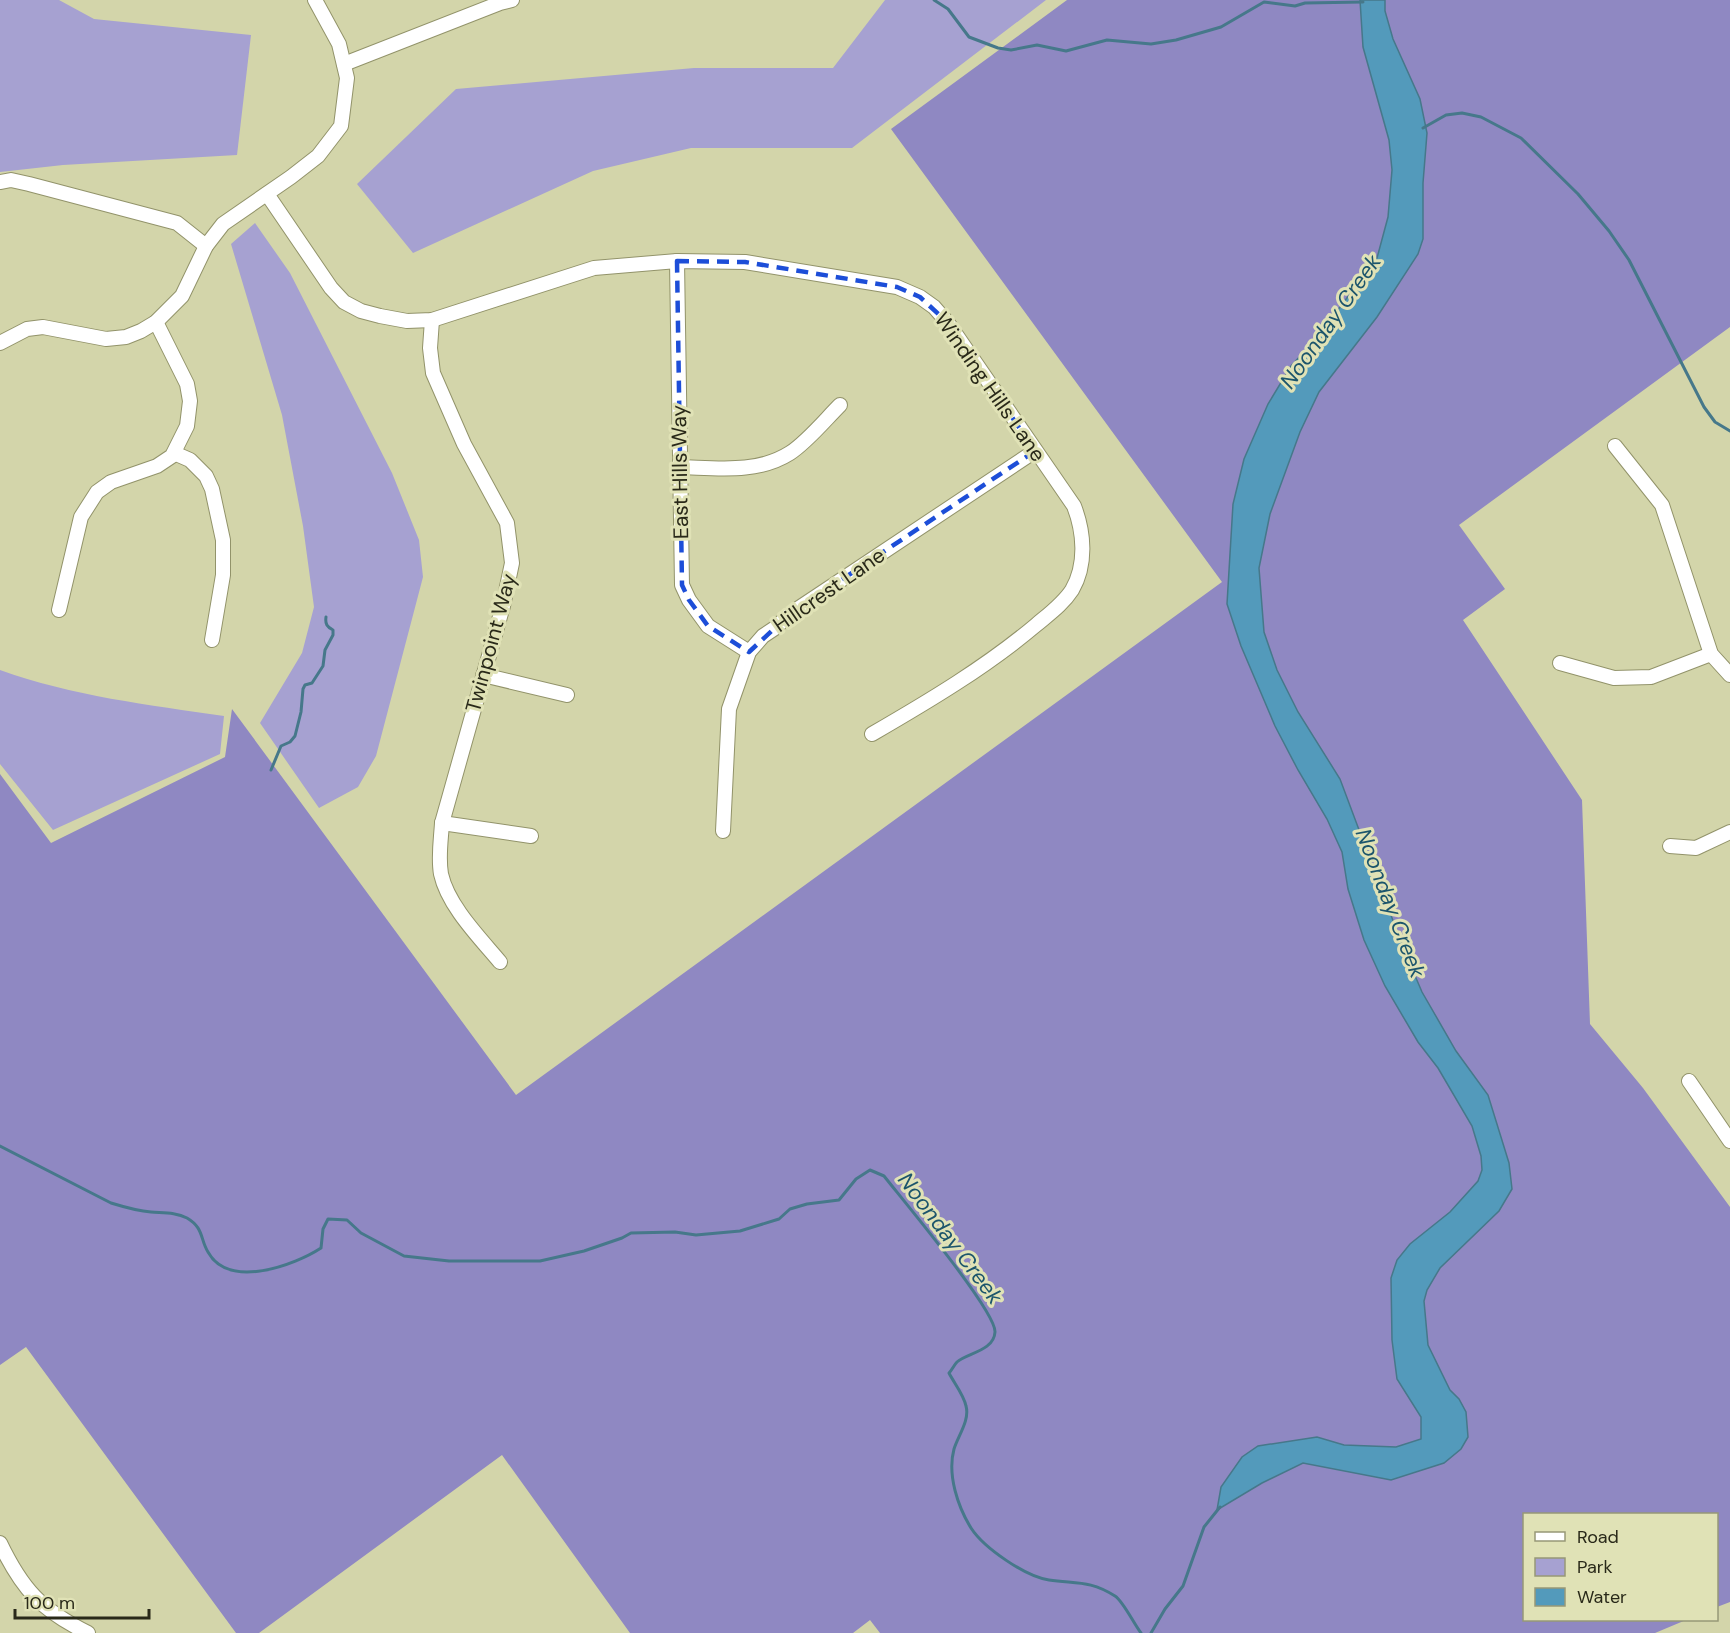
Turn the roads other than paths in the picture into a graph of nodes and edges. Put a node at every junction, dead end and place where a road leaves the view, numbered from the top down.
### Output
1 (315, 0) edge
2 (512, 0) edge
3 (344, 64) junction
4 (1, 182) edge
5 (267, 194) junction
6 (206, 246) junction
7 (677, 261) junction
8 (432, 320) junction
9 (156, 322) junction
10 (0, 343) edge
11 (840, 405) dead end
12 (1615, 446) dead end
13 (1035, 451) junction
14 (174, 453) junction
15 (680, 467) junction
16 (59, 610) dead end
17 (212, 640) dead end
18 (749, 652) junction
19 (1711, 654) junction
20 (1560, 663) dead end
21 (483, 675) junction
22 (1730, 675) edge
23 (567, 694) dead end
24 (872, 734) dead end
25 (442, 824) junction
26 (723, 831) dead end
27 (1730, 832) edge
28 (531, 836) dead end
29 (1670, 846) dead end
30 (500, 962) dead end
31 (1689, 1081) dead end
32 (1730, 1141) edge
33 (0, 1543) edge
34 (88, 1633) edge

1 - 3 street
2 - 3 street
3 - 5 street
4 - 6 street
5 - 6 street
5 - 8 street, Winding Hills Lane
6 - 9 street
7 - 8 street, Winding Hills Lane
7 - 13 street, Winding Hills Lane
7 - 15 street, East Hills Way
8 - 21 street, Twinpoint Way
9 - 10 street
9 - 14 street
11 - 15 street
12 - 19 street
13 - 18 street, Hillcrest Lane
13 - 24 street, Winding Hills Lane
14 - 16 street
14 - 17 street
15 - 18 street, East Hills Way
18 - 26 street, Hillcrest Lane
19 - 20 street
19 - 22 street
21 - 23 street
21 - 25 street, Twinpoint Way
25 - 28 street
25 - 30 street, Twinpoint Way
27 - 29 street
31 - 32 street
33 - 34 street

